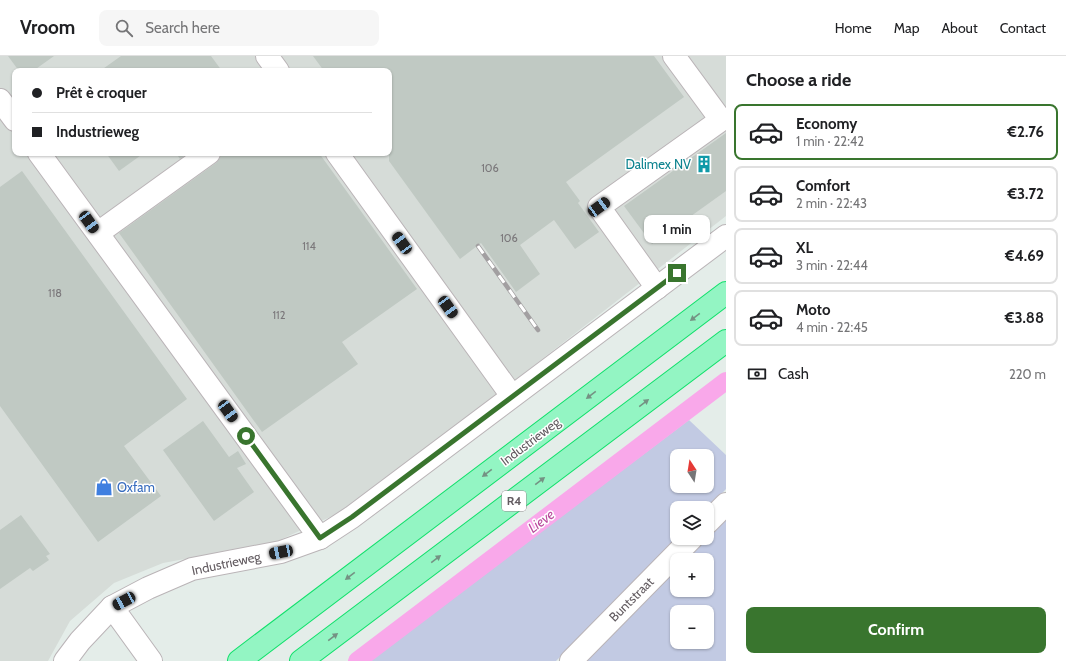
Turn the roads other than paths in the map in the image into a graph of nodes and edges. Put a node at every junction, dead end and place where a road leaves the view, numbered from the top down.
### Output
1 (267, 56) edge
2 (674, 56) edge
3 (276, 68) edge
4 (0, 100) edge
5 (12, 116) edge
6 (41, 156) edge
7 (205, 156) edge
8 (339, 156) edge
9 (98, 233) junction
10 (726, 236) edge
11 (657, 288) junction
12 (726, 293) edge
13 (726, 341) edge
14 (512, 396) junction
15 (726, 504) edge
16 (714, 516) edge
17 (320, 538) junction
18 (685, 545) edge
19 (112, 607) junction
20 (65, 661) edge
21 (151, 661) edge
22 (239, 661) edge
23 (302, 661) edge
24 (571, 661) edge

1 - 3 street
2 - 11 street
4 - 5 street
6 - 9 street
7 - 9 street
8 - 14 street
9 - 17 street
10 - 11 street, Industrieweg
11 - 14 street, Industrieweg
12 -> 22 highway, Industrieweg
23 -> 13 highway, R4
14 - 17 street, Industrieweg
15 - 16 street
17 - 19 street, Industrieweg
18 - 24 street, Buntstraat
19 - 20 street, Industrieweg
19 - 21 street

